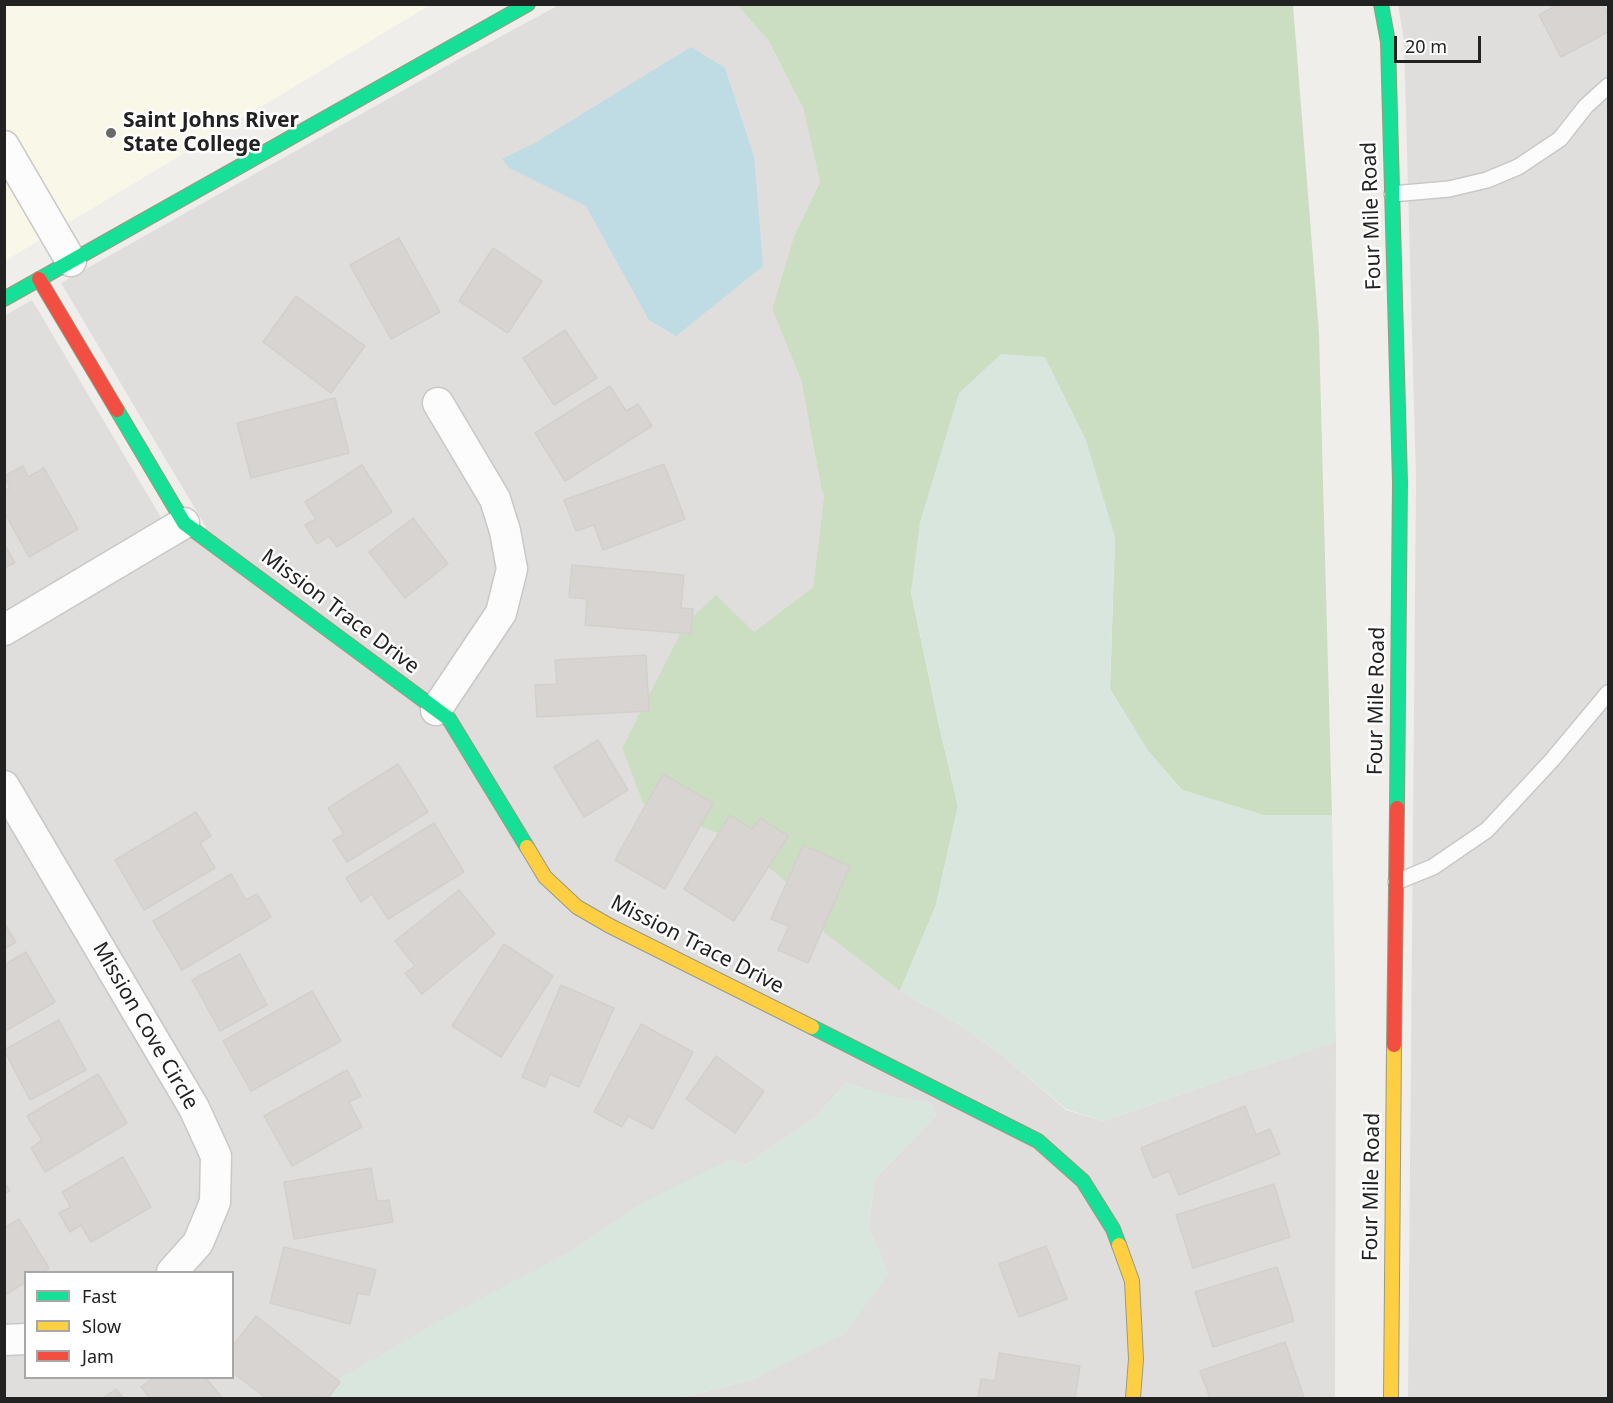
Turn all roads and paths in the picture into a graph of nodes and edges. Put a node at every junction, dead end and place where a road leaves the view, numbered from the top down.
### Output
1 (528, 4) edge
2 (1381, 4) edge
3 (1608, 86) edge
4 (4, 146) edge
5 (1392, 194) junction
6 (71, 261) junction
7 (39, 279) junction
8 (4, 299) edge
9 (438, 403) dead end
10 (184, 523) junction
11 (4, 630) edge
12 (1608, 693) edge
13 (436, 710) junction
14 (4, 786) edge
15 (1396, 882) junction
16 (173, 1271) edge
17 (24, 1339) edge
18 (4, 1340) edge
19 (1133, 1398) edge
20 (1391, 1398) edge

1 - 6 main road
2 - 5 main road, Four Mile Road
3 - 5 lane
4 - 6 street
5 - 15 main road, Four Mile Road
6 - 7 main road
7 - 8 main road
7 - 10 main road
9 - 13 street
10 - 11 street
10 - 13 main road, Mission Trace Drive
12 - 15 lane
13 - 19 main road, Mission Trace Drive
14 - 16 street, Mission Cove Circle
15 - 20 main road, Four Mile Road
17 - 18 street

